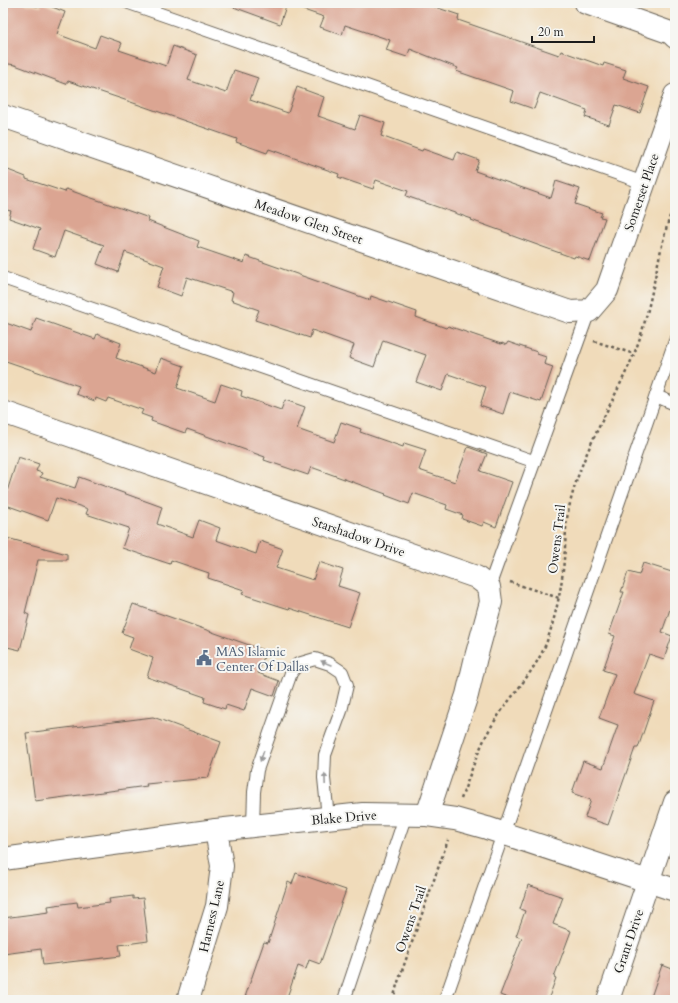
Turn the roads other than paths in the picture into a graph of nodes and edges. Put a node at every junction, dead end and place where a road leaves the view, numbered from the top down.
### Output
1 (129, 3) edge
2 (586, 3) edge
3 (674, 31) edge
4 (675, 94) edge
5 (3, 116) edge
6 (644, 183) junction
7 (3, 278) edge
8 (589, 311) junction
9 (675, 341) edge
10 (656, 396) junction
11 (675, 404) edge
12 (3, 412) edge
13 (534, 461) junction
14 (491, 582) junction
15 (675, 802) edge
16 (416, 815) junction
17 (328, 818) junction
18 (253, 826) junction
19 (216, 830) junction
20 (503, 833) junction
21 (3, 859) edge
22 (648, 881) junction
23 (675, 890) edge
24 (188, 1000) edge
25 (344, 1000) edge
26 (445, 1000) edge
27 (608, 1000) edge

1 - 6 lane
2 - 3 street
4 - 6 street, Somerset Place
5 - 8 street, Meadow Glen Street
6 - 8 street, Somerset Place
7 - 13 lane
8 - 13 lane
9 - 10 lane
10 - 11 lane
10 - 20 lane
12 - 14 street, Starshadow Drive
13 - 14 lane
14 - 16 street
15 - 22 street, Grant Drive
16 - 17 street, Blake Drive
16 - 20 street, Blake Drive
16 - 25 lane
17 - 18 street, Blake Drive
17 -> 18 lane
18 - 19 street, Blake Drive
19 - 21 street, Blake Drive
19 - 24 street, Harness Lane
20 - 22 street, Blake Drive
20 - 26 lane
22 - 23 street, Blake Drive
22 - 27 street, Grant Drive

